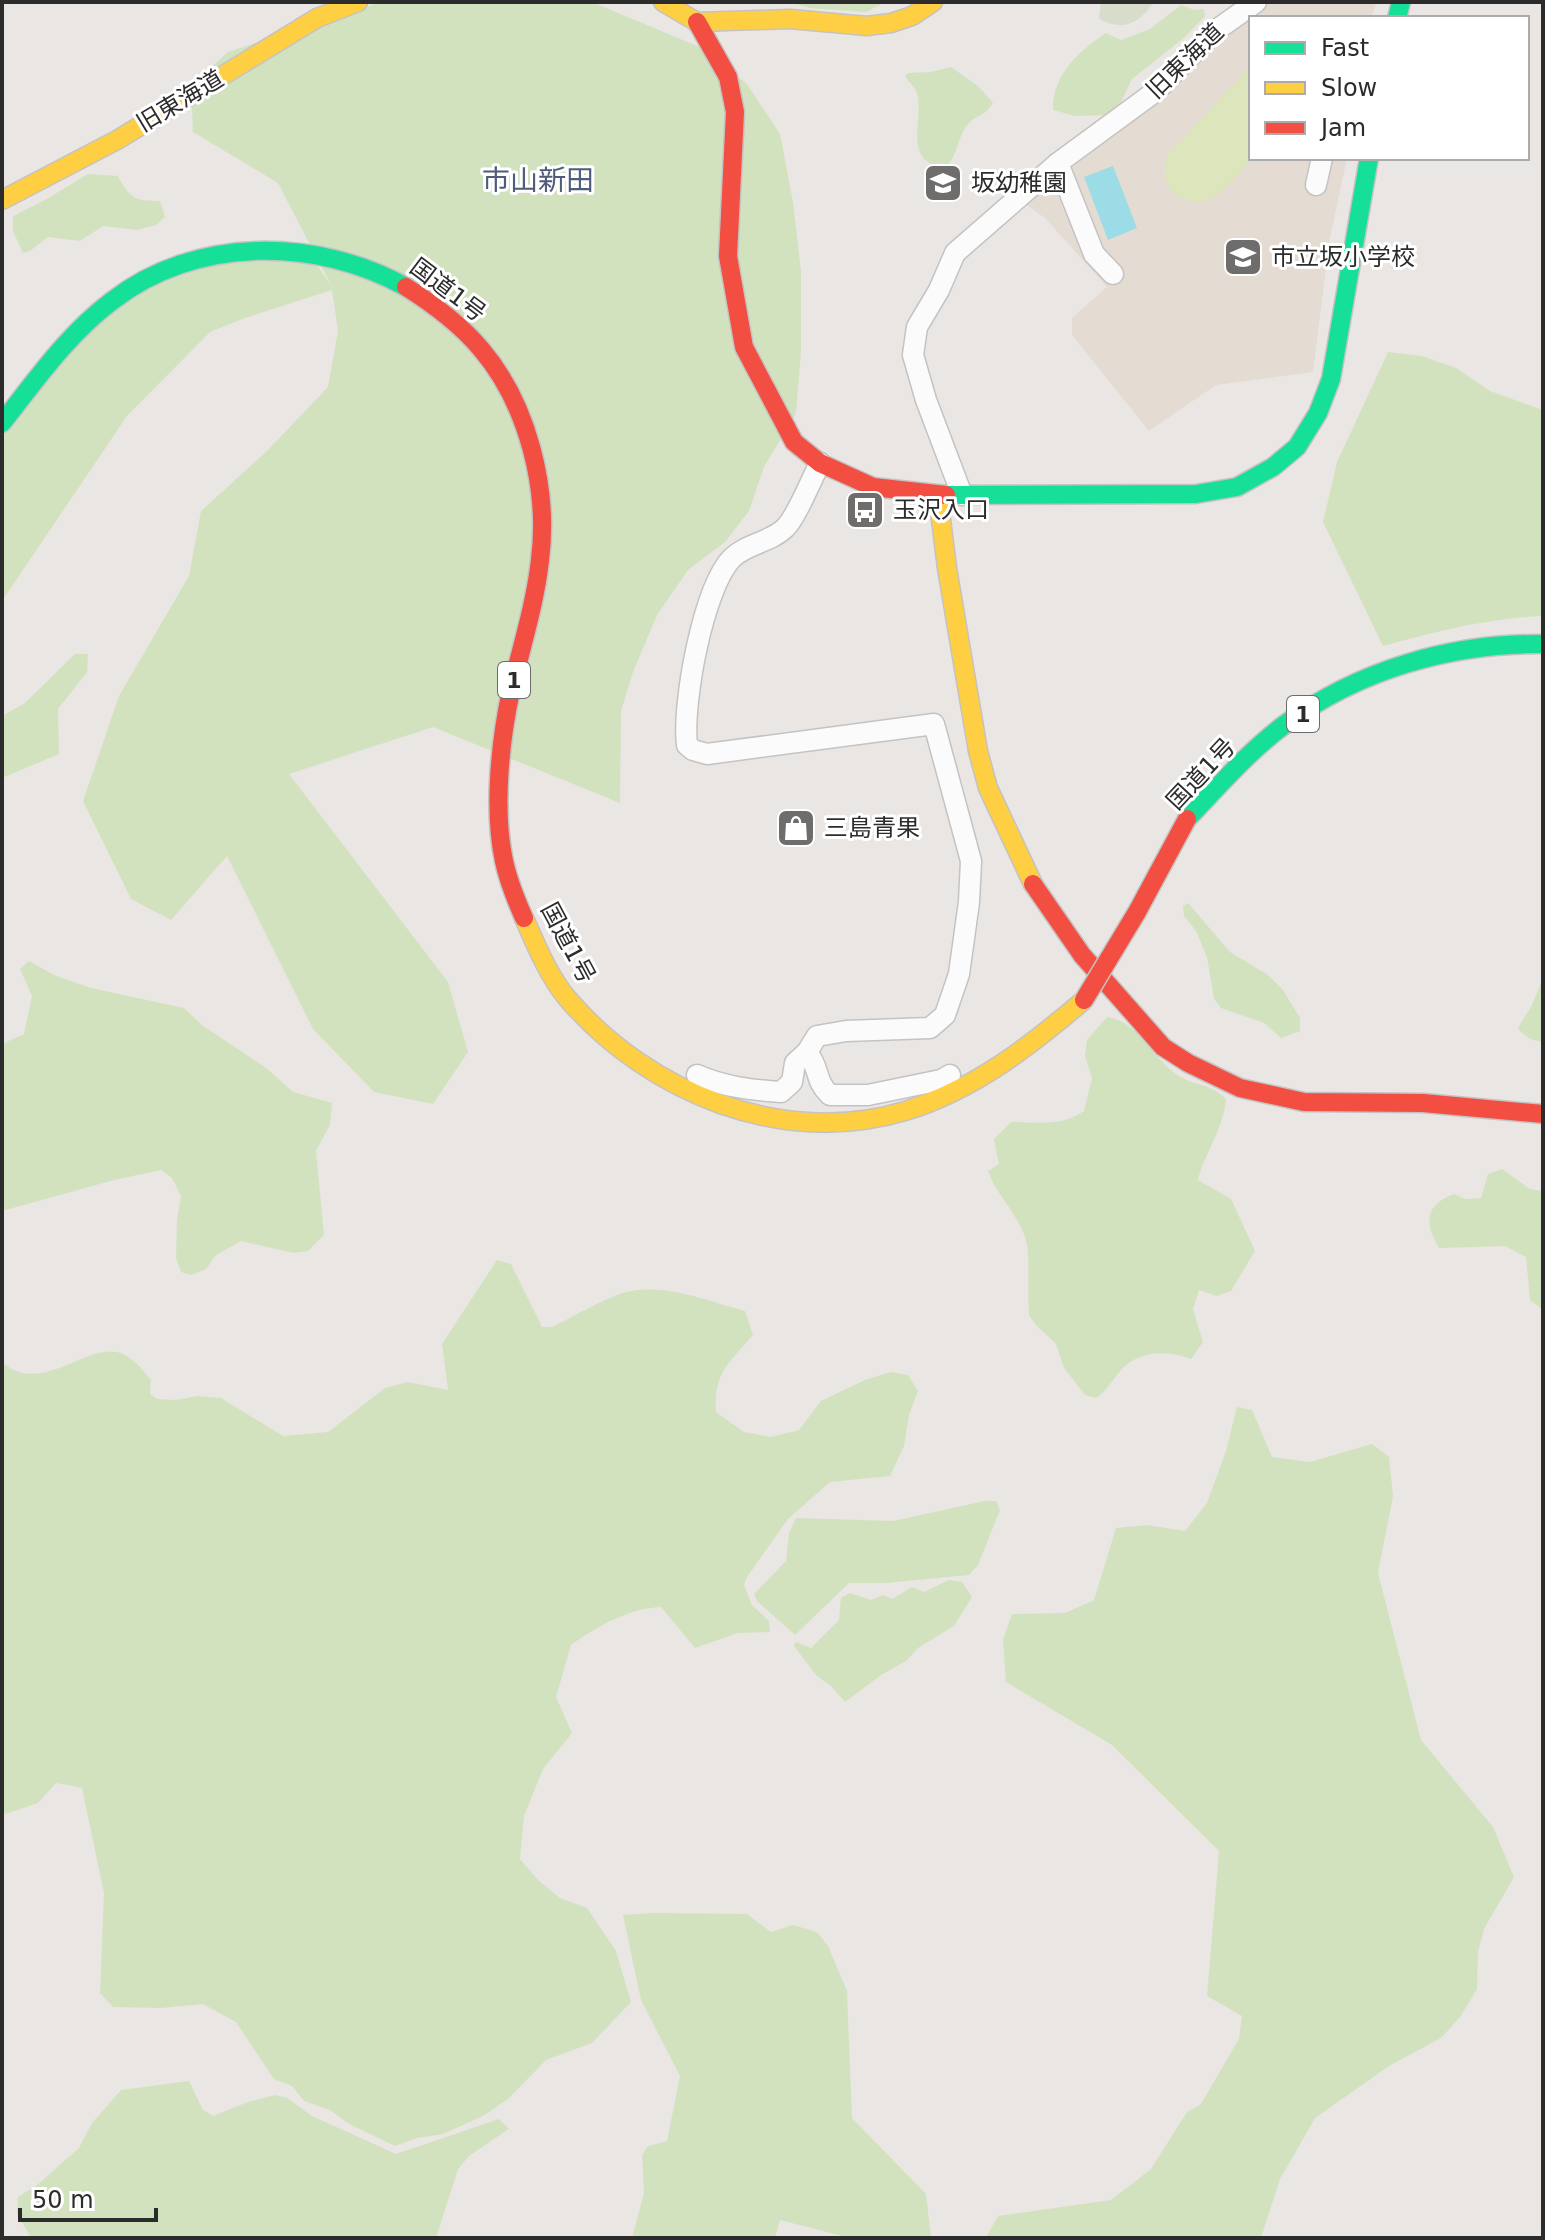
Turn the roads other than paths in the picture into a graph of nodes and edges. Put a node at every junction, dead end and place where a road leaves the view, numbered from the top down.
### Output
1 (358, 2) edge
2 (663, 2) edge
3 (933, 2) edge
4 (1256, 2) edge
5 (697, 22) junction
6 (1322, 160) edge
7 (1369, 160) edge
8 (1058, 163) junction
9 (1316, 185) dead end
10 (2, 200) edge
11 (1113, 274) dead end
12 (2, 423) edge
13 (820, 463) junction
14 (938, 495) junction
15 (962, 495) junction
16 (1543, 644) edge
17 (1036, 1042) junction
18 (807, 1052) junction
19 (644, 1066) junction
20 (1543, 1114) edge

1 - 10 main road, 旧東海道
2 - 5 main road
3 - 5 main road
4 - 8 street, 旧東海道
5 - 13 main road
6 - 9 street
7 - 15 main road
8 - 11 street
8 - 15 street, 旧東海道
12 - 19 main road, 国道1号 / 1
13 - 14 main road
13 - 18 street
14 - 15 main road
14 - 20 main road
16 - 17 main road, 国道1号 / 1, bridge
17 - 18 street
17 - 19 main road, 国道1号 / 1
18 - 19 street

